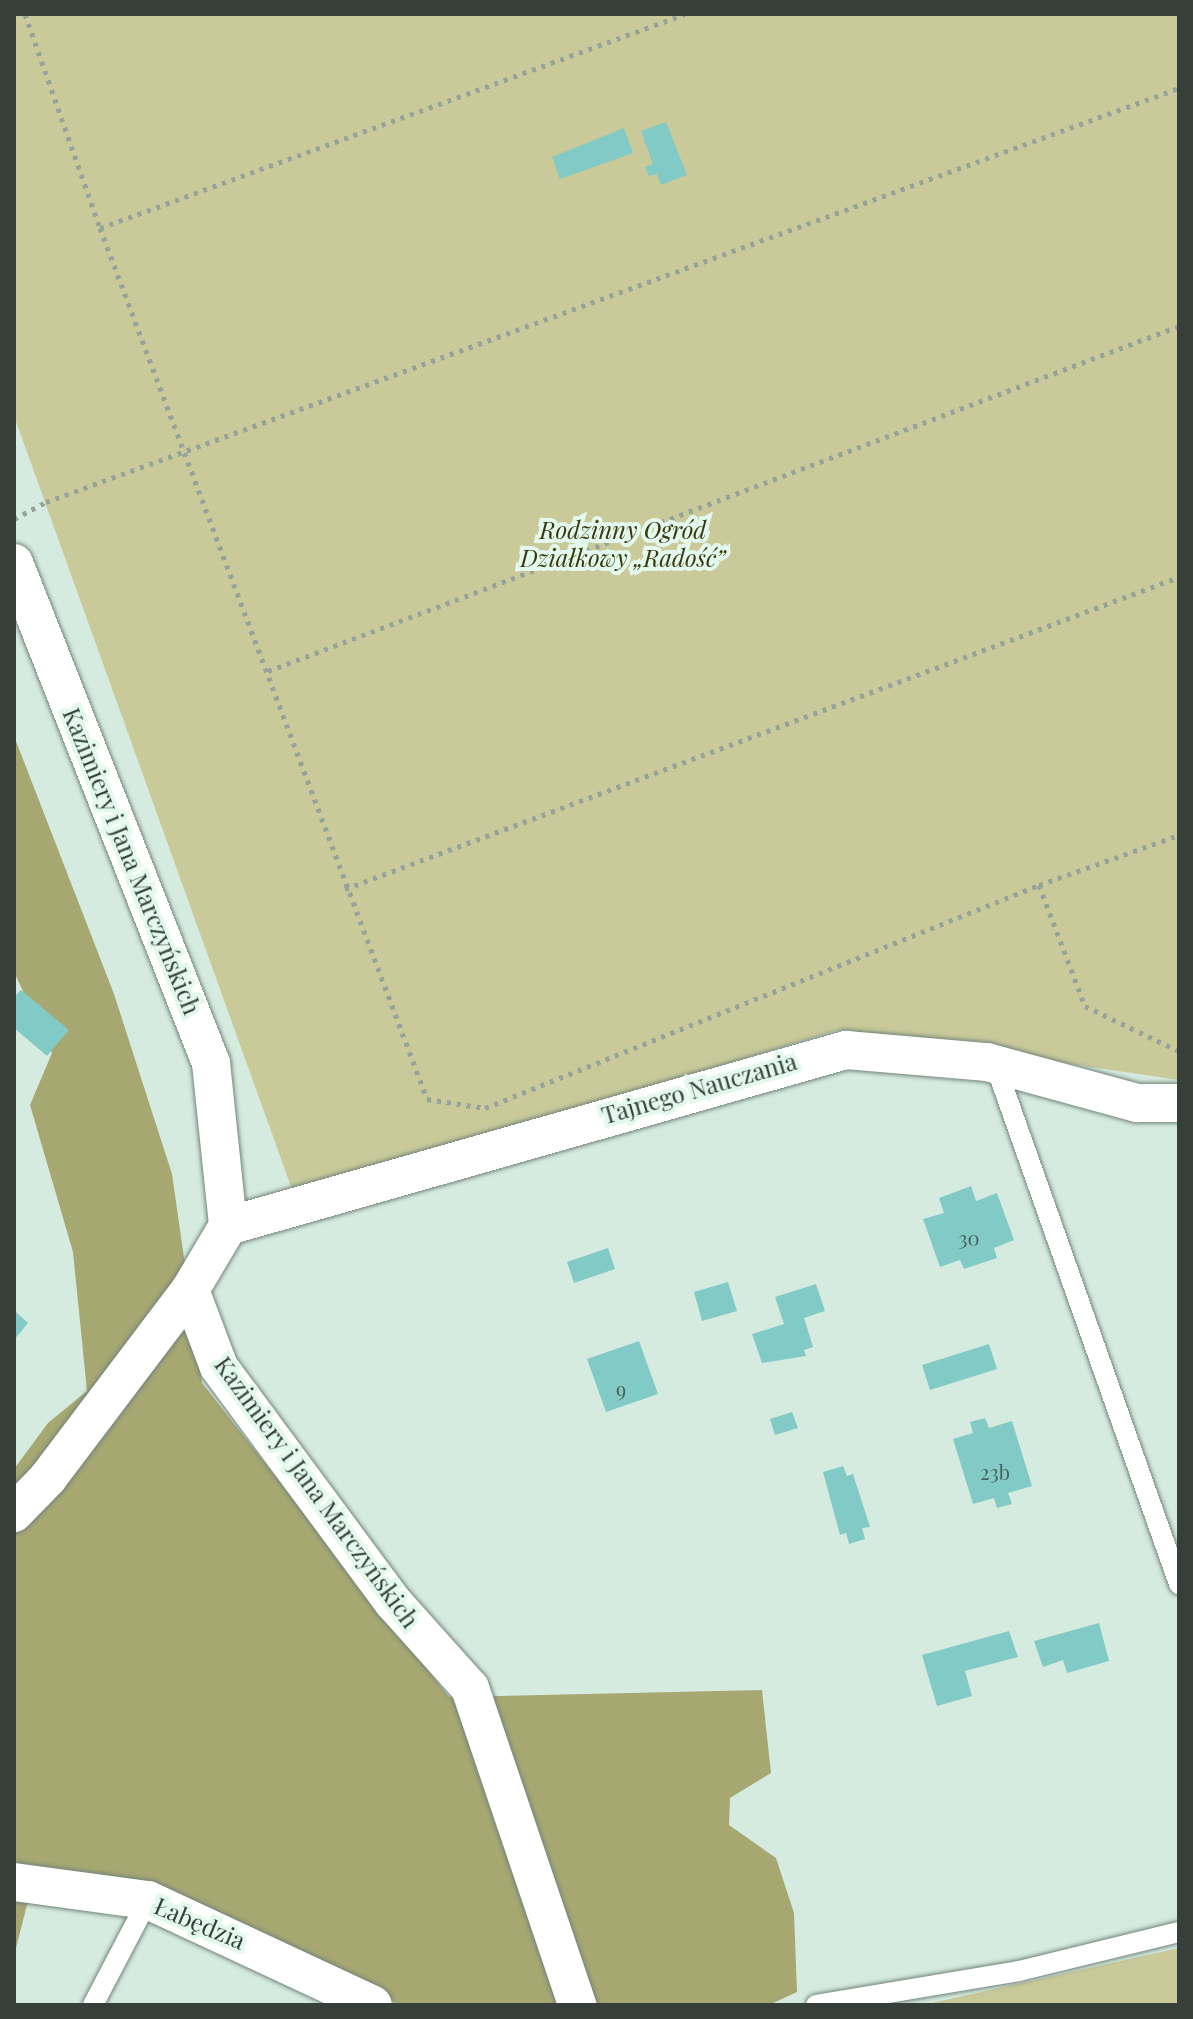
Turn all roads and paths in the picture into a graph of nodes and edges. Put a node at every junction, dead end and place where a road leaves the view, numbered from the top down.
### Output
1 (25, 14) edge
2 (685, 14) edge
3 (1179, 88) edge
4 (100, 228) junction
5 (1179, 326) edge
6 (185, 452) junction
7 (14, 519) edge
8 (14, 563) edge
9 (1179, 577) edge
10 (268, 671) junction
11 (1179, 835) edge
12 (1039, 885) junction
13 (345, 889) junction
14 (1179, 1051) edge
15 (995, 1064) junction
16 (1179, 1103) edge
17 (228, 1226) junction
18 (190, 1290) junction
19 (14, 1513) edge
20 (1179, 1584) edge
21 (14, 1882) edge
22 (148, 1900) junction
23 (1179, 1932) edge
24 (93, 2005) edge
25 (373, 2005) edge
26 (577, 2005) edge
27 (816, 2005) edge

1 - 4 path
2 - 4 path
3 - 6 path
4 - 6 path
5 - 10 path
6 - 7 path
6 - 10 path
8 - 17 street, Kazimiery i Jana Marczyńskich
9 - 13 path
10 - 13 path
11 - 12 path
12 - 13 path
12 - 14 path
15 - 16 street, Tajnego Nauczania
15 - 17 street, Tajnego Nauczania
15 - 20 lane
17 - 18 street
18 - 19 street
18 - 26 street, Kazimiery i Jana Marczyńskich
21 - 22 street, Łabędzia
22 - 24 lane
22 - 25 street, Łabędzia
23 - 27 lane

